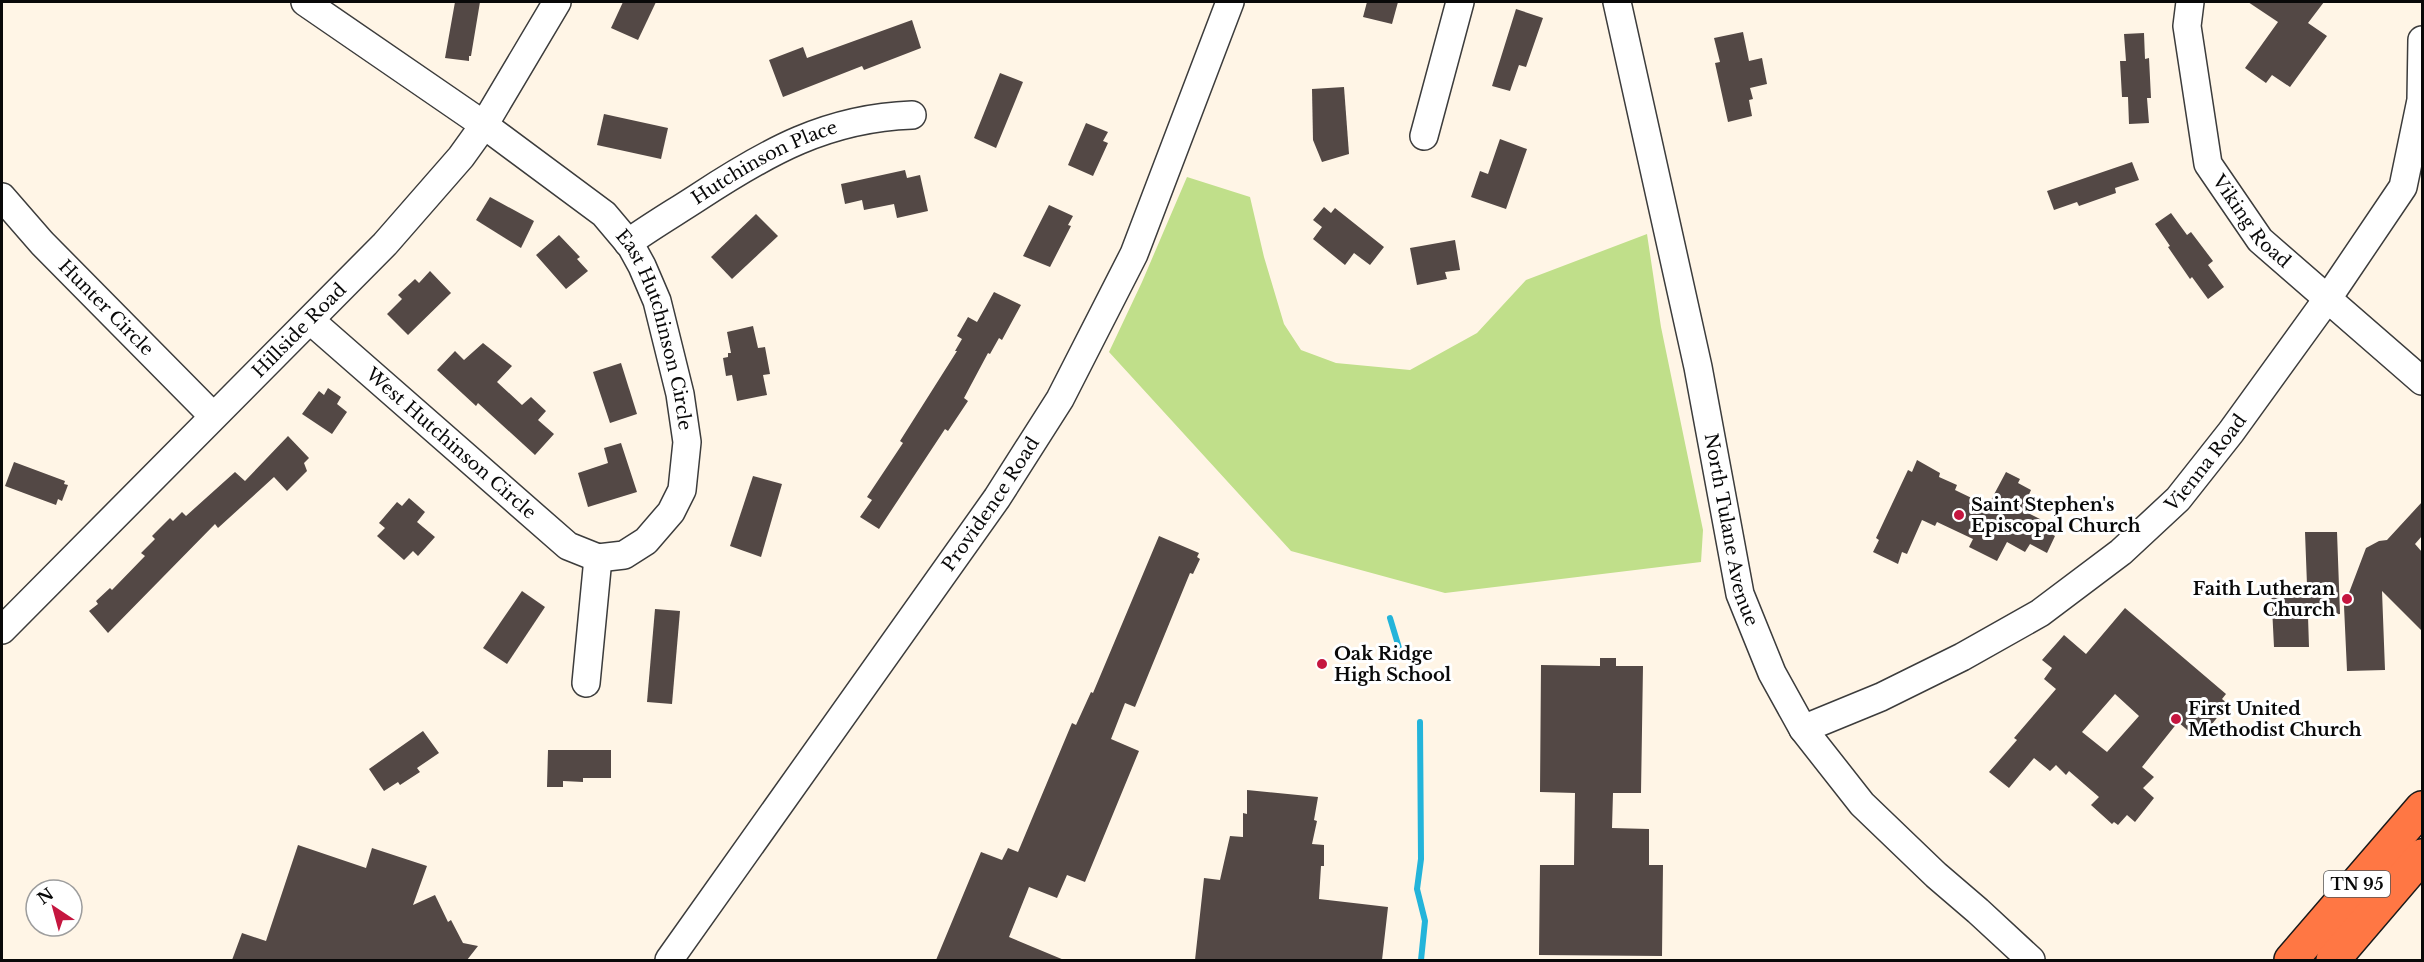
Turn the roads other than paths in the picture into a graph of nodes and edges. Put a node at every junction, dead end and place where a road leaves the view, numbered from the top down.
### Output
1 (305, 2) edge
2 (557, 2) edge
3 (1230, 2) edge
4 (1460, 2) edge
5 (1617, 2) edge
6 (2190, 2) edge
7 (2422, 40) edge
8 (912, 115) dead end
9 (484, 125) junction
10 (1424, 136) dead end
11 (2, 197) edge
12 (628, 243) junction
13 (2328, 298) junction
14 (311, 321) junction
15 (2422, 381) edge
16 (213, 416) junction
17 (598, 558) junction
18 (2, 630) edge
19 (586, 683) dead end
20 (1803, 729) junction
21 (2422, 808) edge
22 (2422, 856) edge
23 (669, 960) edge
24 (2031, 960) edge
25 (2291, 960) edge
26 (2333, 960) edge

1 - 9 street
2 - 9 street, Hillside Road
3 - 23 street, Providence Road
4 - 10 street
5 - 20 street, North Tulane Avenue
6 - 13 street, Viking Road
7 - 13 street, Vienna Road
8 - 12 street, Hutchinson Place
9 - 12 street, East Hutchinson Circle
9 - 14 street, Hillside Road
11 - 16 street, Hunter Circle
12 - 17 street, East Hutchinson Circle
13 - 15 street, Viking Road
13 - 20 street, Vienna Road
14 - 16 street, Hillside Road
14 - 17 street, West Hutchinson Circle
16 - 18 street, Hillside Road
17 - 19 street
20 - 24 street, North Tulane Avenue
21 - 25 highway, TN 95
22 - 26 highway, TN 95

